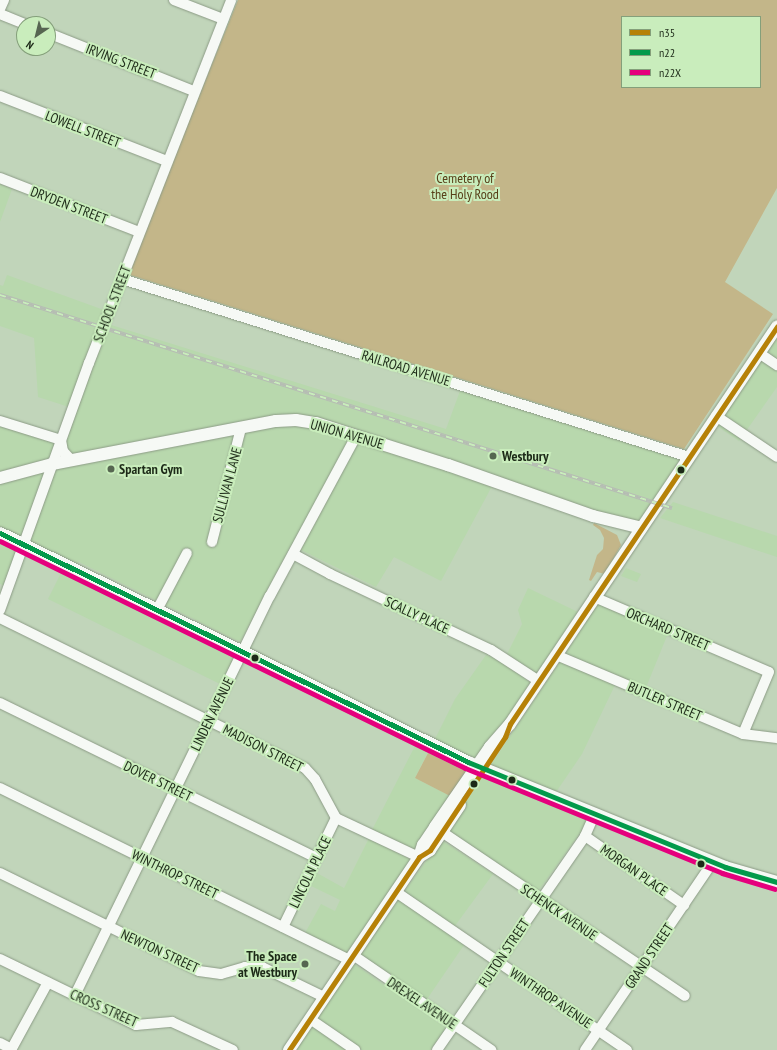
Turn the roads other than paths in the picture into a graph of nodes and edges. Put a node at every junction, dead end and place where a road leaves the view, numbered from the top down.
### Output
1 (4, 0) edge
2 (174, 0) edge
3 (231, 0) edge
4 (0, 9) edge
5 (0, 14) edge
6 (223, 19) junction
7 (16, 20) edge
8 (56, 36) edge
9 (194, 91) junction
10 (0, 96) edge
11 (167, 161) junction
12 (0, 178) edge
13 (139, 232) junction
14 (122, 278) junction
15 (777, 326) edge
16 (759, 353) junction
17 (777, 365) edge
18 (716, 416) junction
19 (0, 421) edge
20 (241, 428) junction
21 (356, 436) junction
22 (61, 440) junction
23 (689, 457) junction
24 (777, 457) edge
25 (72, 461) junction
26 (52, 464) junction
27 (0, 478) edge
28 (593, 516) junction
29 (642, 528) junction
30 (0, 533) edge
31 (634, 540) junction
32 (212, 542) dead end
33 (23, 544) junction
34 (187, 553) dead end
35 (293, 554) junction
36 (594, 597) junction
37 (0, 610) edge
38 (157, 610) junction
39 (0, 618) edge
40 (242, 652) junction
41 (556, 655) junction
42 (539, 681) junction
43 (0, 703) edge
44 (209, 720) junction
45 (743, 734) junction
46 (777, 738) edge
47 (481, 767) junction
48 (0, 788) edge
49 (175, 789) junction
50 (595, 814) junction
51 (336, 818) junction
52 (438, 830) junction
53 (585, 836) junction
54 (419, 857) junction
55 (142, 858) junction
56 (316, 858) junction
57 (713, 862) junction
58 (0, 873) edge
59 (777, 882) edge
60 (396, 892) junction
61 (540, 899) junction
62 (684, 905) junction
63 (108, 926) junction
64 (283, 927) junction
65 (351, 957) junction
66 (0, 959) edge
67 (497, 962) junction
68 (641, 968) junction
69 (48, 982) junction
70 (74, 995) junction
71 (685, 996) dead end
72 (324, 997) junction
73 (310, 1019) junction
74 (454, 1025) junction
75 (598, 1030) junction
76 (0, 1043) edge
77 (11, 1050) edge
78 (233, 1050) edge
79 (289, 1050) edge
80 (355, 1050) edge
81 (437, 1050) edge
82 (491, 1050) edge
83 (585, 1050) edge
84 (627, 1050) edge

1 - 4 street
2 - 6 street
3 - 6 street, SCHOOL STREET
5 - 7 street
6 - 9 street, SCHOOL STREET
8 - 9 street, IRVING STREET
9 - 11 street, SCHOOL STREET
10 - 11 street, LOWELL STREET
11 - 13 street, SCHOOL STREET
12 - 13 street, DRYDEN STREET
13 - 14 street, SCHOOL STREET
14 - 22 street, SCHOOL STREET
14 - 23 street, RAILROAD AVENUE
15 - 16 main road
16 - 17 street
16 - 18 main road
18 - 23 main road
18 - 24 street
19 - 22 street
20 - 21 main road, UNION AVENUE
20 - 25 main road, UNION AVENUE
20 - 32 street, SULLIVAN LANE
21 - 28 main road, UNION AVENUE
21 - 35 street, LINDEN AVENUE
22 - 25 street
22 - 26 street, SCHOOL STREET
23 - 29 main road
25 - 26 main road, UNION AVENUE
26 - 27 main road, UNION AVENUE
26 - 33 street, SCHOOL STREET
28 - 29 main road, UNION AVENUE
28 - 31 main road, UNION AVENUE
29 - 31 main road
30 - 33 main road
31 - 36 main road
33 - 37 street, SCHOOL STREET
33 - 38 main road
34 - 38 street
35 - 40 street, LINDEN AVENUE
35 - 42 street, SCALLY PLACE
36 - 41 main road
36 - 45 street, ORCHARD STREET
38 - 40 main road
39 - 44 street, MADISON STREET
40 - 44 street, LINDEN AVENUE
40 - 47 main road
41 - 42 main road
41 - 45 street, BUTLER STREET
42 - 47 main road
43 - 49 street, DOVER STREET
44 - 49 street, LINDEN AVENUE
44 - 51 street, MADISON STREET
45 - 46 street, BUTLER STREET
47 - 50 main road
47 - 52 main road
48 - 55 street, WINTHROP STREET
49 - 55 street, LINDEN AVENUE
49 - 56 street, DOVER STREET
50 - 53 street, FULTON STREET
50 - 57 main road
51 - 54 street
51 - 56 street, LINCOLN PLACE
52 - 54 main road
52 - 61 street, SCHENCK AVENUE
53 - 61 street, FULTON STREET
53 - 62 street, MORGAN PLACE
54 - 60 main road
55 - 63 street, LINDEN AVENUE
55 - 64 street, WINTHROP STREET
56 - 64 street, LINCOLN PLACE
57 - 59 main road
57 - 62 street, GRAND STREET
58 - 63 street, NEWTON STREET
60 - 65 main road
60 - 67 street, WINTHROP AVENUE
61 - 67 street, FULTON STREET
61 - 68 street, SCHENCK AVENUE
62 - 68 street, GRAND STREET
63 - 70 street, LINDEN AVENUE
63 - 72 street, NEWTON STREET
64 - 65 street, WINTHROP STREET
65 - 72 main road
65 - 74 street, DREXEL AVENUE
66 - 69 street, CROSS STREET
67 - 74 street, FULTON STREET
67 - 75 street, WINTHROP AVENUE
68 - 71 street, SCHENCK AVENUE
68 - 75 street, GRAND STREET
69 - 70 street, CROSS STREET
69 - 77 street
70 - 78 street, CROSS STREET
72 - 73 main road
73 - 79 main road
73 - 80 street
74 - 81 street, FULTON STREET
74 - 82 street, DREXEL AVENUE
75 - 83 street, GRAND STREET
75 - 84 street, WINTHROP AVENUE
76 - 77 street

